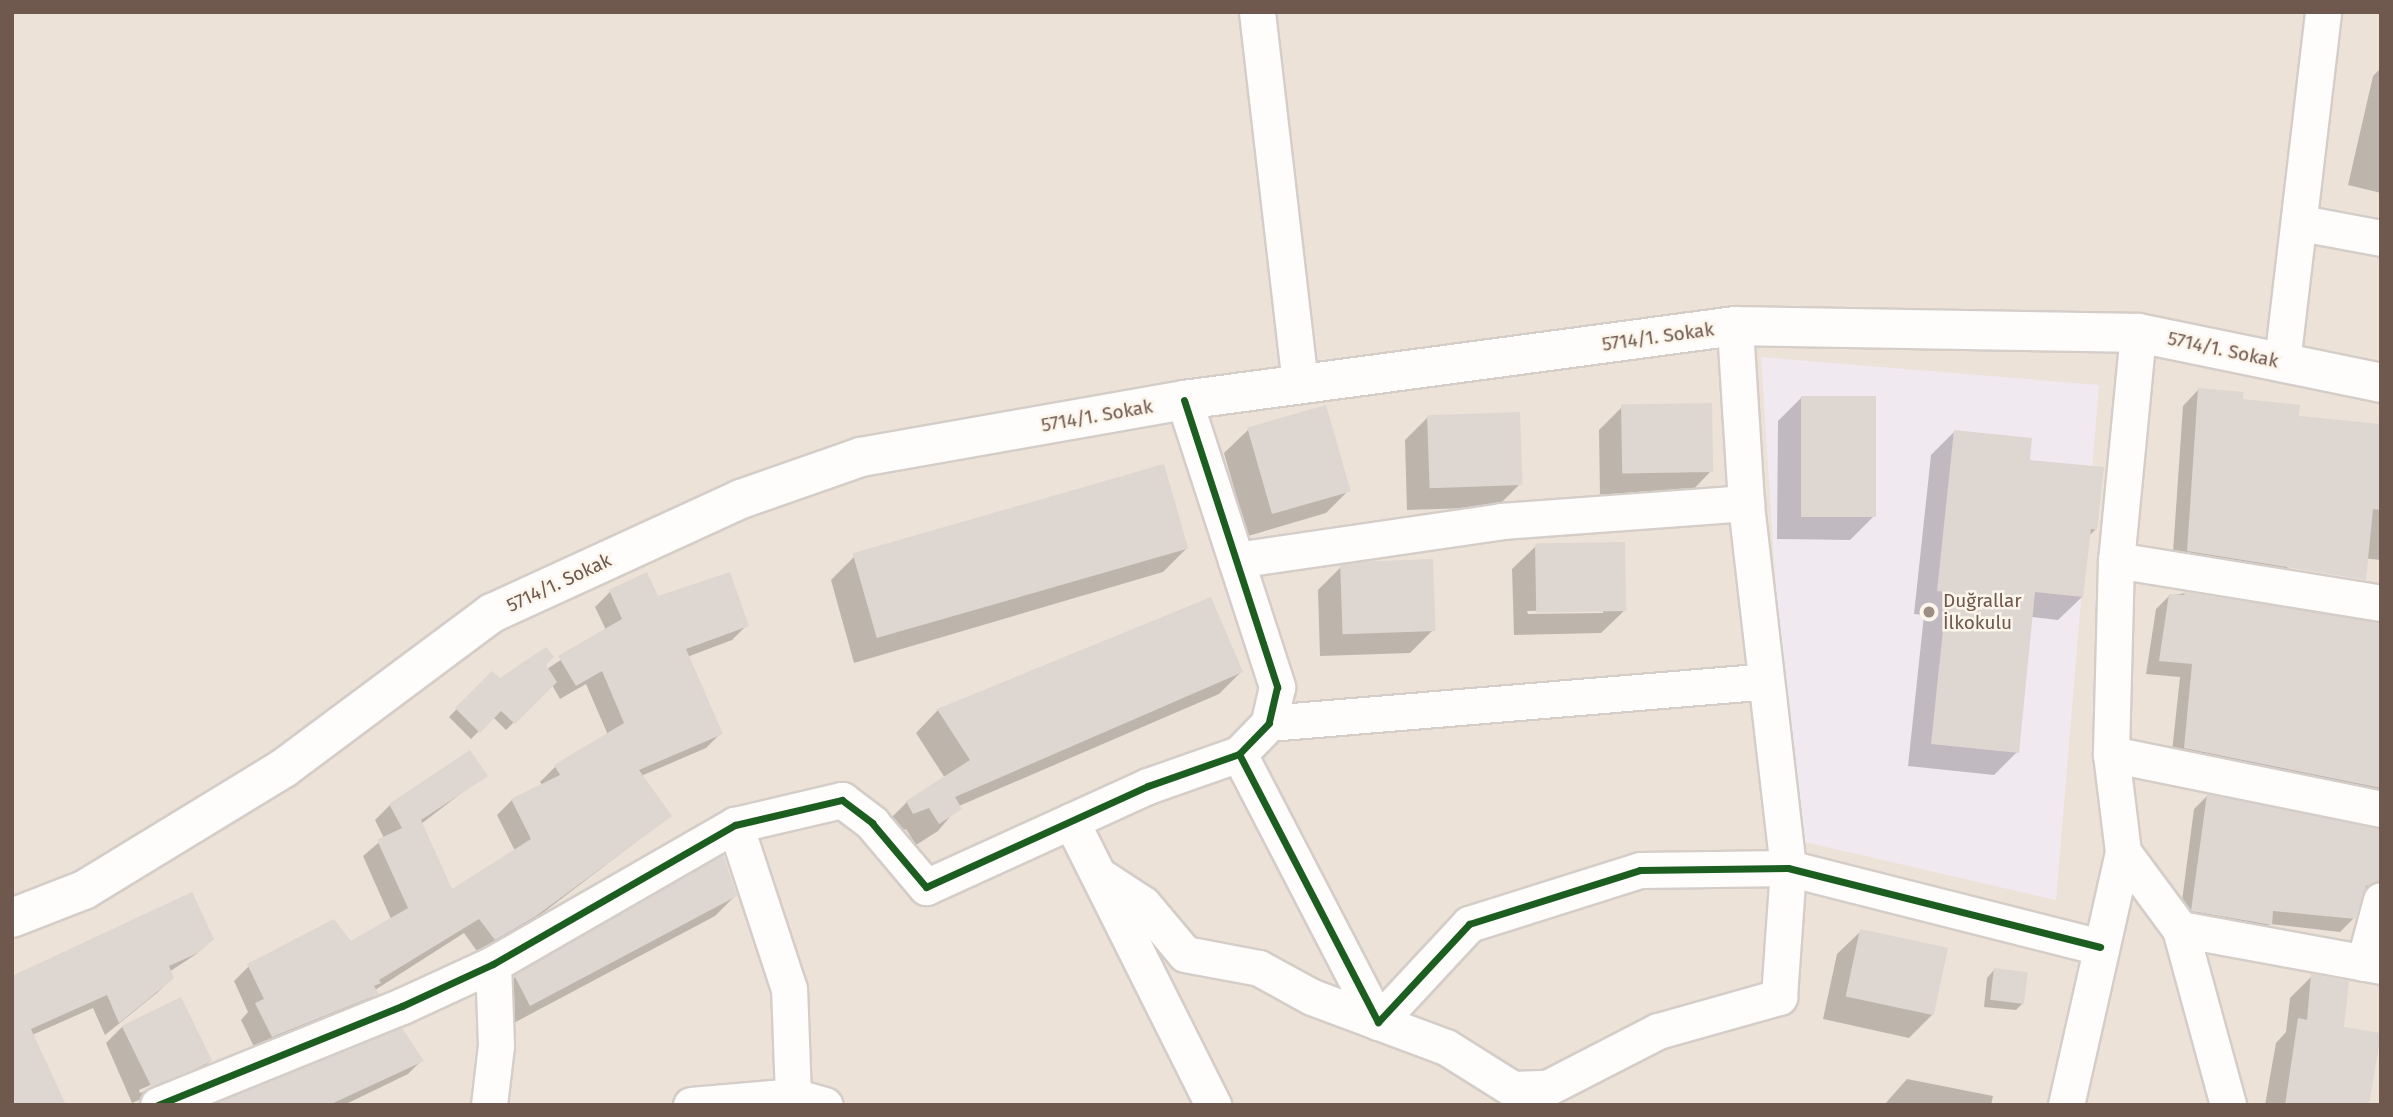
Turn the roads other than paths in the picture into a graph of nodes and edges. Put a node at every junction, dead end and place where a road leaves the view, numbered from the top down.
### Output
1 (1257, 12) edge
2 (2323, 12) edge
3 (2301, 223) junction
4 (2381, 238) edge
5 (1735, 326) junction
6 (2138, 333) junction
7 (2282, 362) junction
8 (2381, 383) edge
9 (1300, 384) junction
10 (1184, 400) junction
11 (1746, 503) junction
12 (1236, 560) junction
13 (2116, 560) junction
14 (2381, 603) edge
15 (1765, 681) junction
16 (1269, 723) junction
17 (1238, 754) junction
18 (2111, 754) junction
19 (2381, 809) edge
20 (1071, 821) junction
21 (735, 825) junction
22 (2123, 852) junction
23 (1788, 868) junction
24 (1100, 876) junction
25 (2381, 900) edge
26 (12, 918) edge
27 (2180, 929) junction
28 (2100, 947) junction
29 (493, 964) junction
30 (2372, 964) edge
31 (1377, 1022) junction
32 (809, 1101) edge
33 (158, 1105) edge
34 (489, 1105) edge
35 (691, 1105) edge
36 (1213, 1105) edge
37 (2066, 1105) edge
38 (2228, 1105) edge

1 - 9 street
2 - 3 street
3 - 4 street
3 - 7 street
5 - 6 main road, 5714/1. Sokak
5 - 9 main road, 5714/1. Sokak
5 - 11 street
6 - 7 main road, 5714/1. Sokak
6 - 13 street
7 - 8 main road, 5714/1. Sokak
9 - 10 main road, 5714/1. Sokak
10 - 12 street
10 - 26 main road, 5714/1. Sokak
11 - 12 street
11 - 15 street
12 - 16 street
13 - 14 street
13 - 18 street
15 - 16 street
15 - 23 street
16 - 17 street
17 - 20 street
17 - 31 street
18 - 19 street
18 - 22 street
20 - 21 street
20 - 24 street
21 - 29 street
21 - 32 street
22 - 27 street
22 - 28 street
23 - 28 street
23 - 31 street
23 - 31 street
24 - 31 street
24 - 36 street
25 - 30 street
27 - 30 street
27 - 38 street
28 - 37 street
29 - 33 street
29 - 34 street
32 - 35 street

